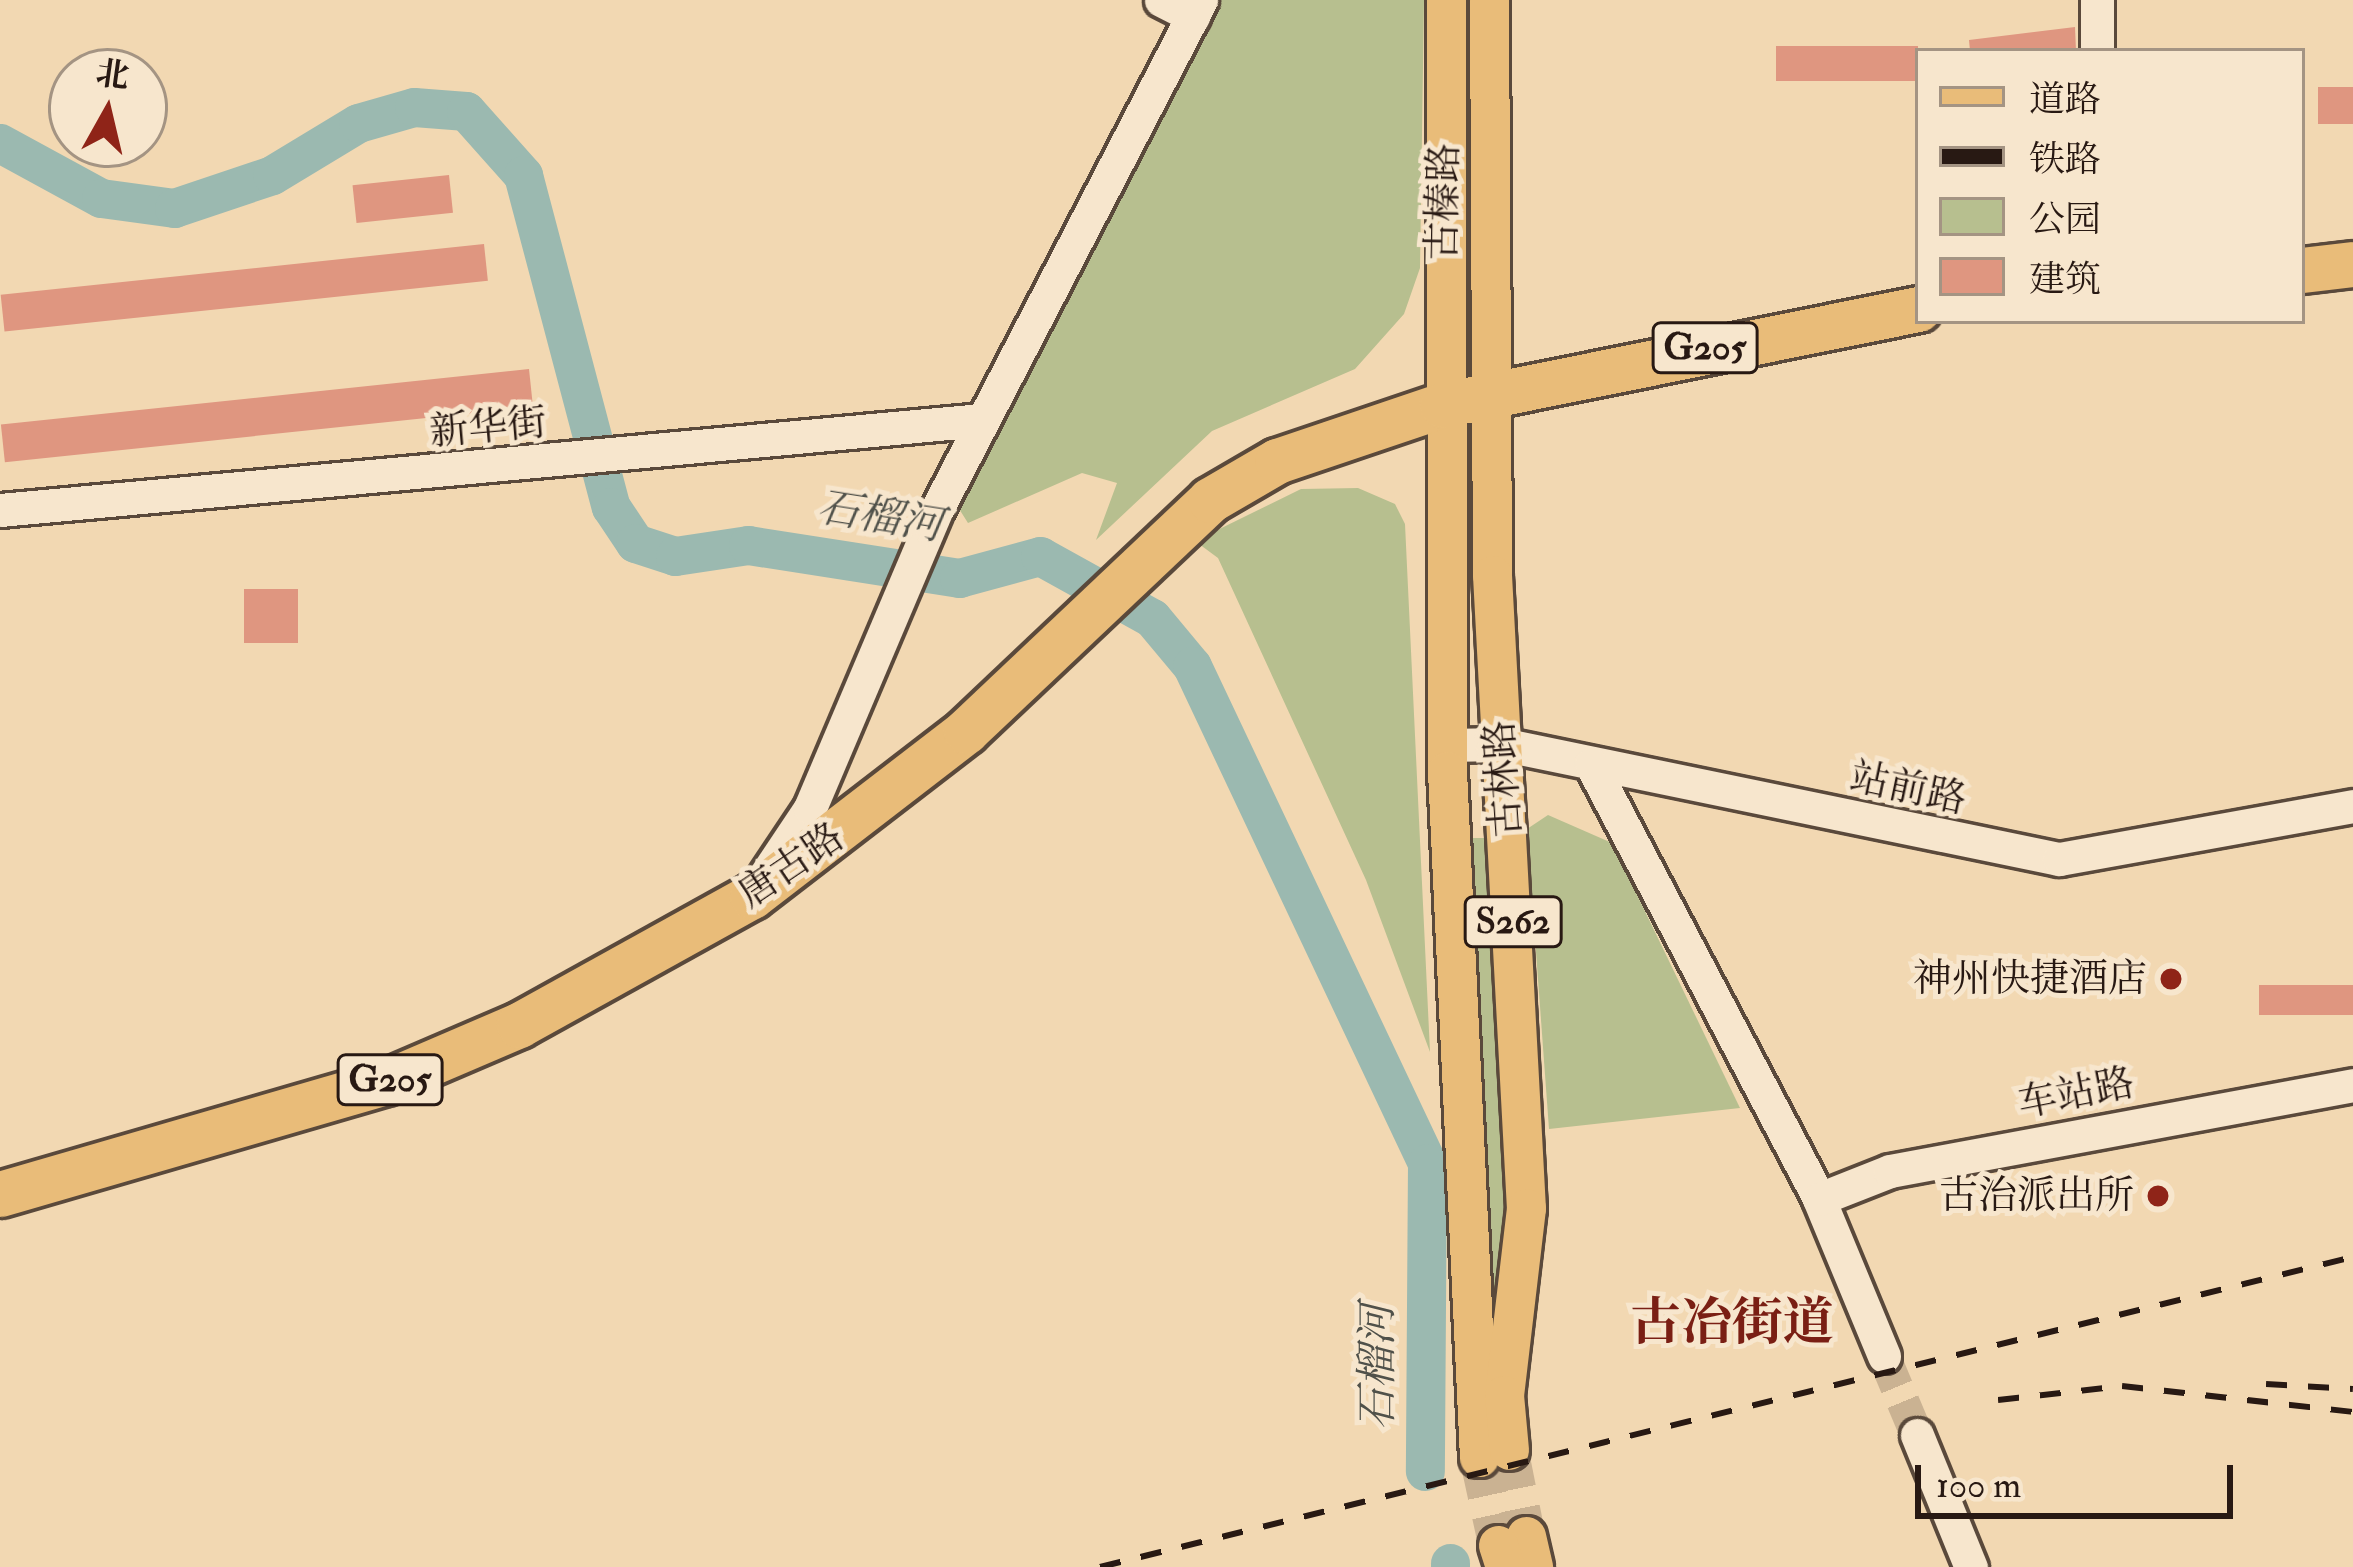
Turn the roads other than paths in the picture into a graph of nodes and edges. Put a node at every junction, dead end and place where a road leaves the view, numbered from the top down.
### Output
1 (1160, 0) edge
2 (1446, 0) edge
3 (1490, 0) edge
4 (2097, 0) edge
5 (1197, 8) edge
6 (2097, 48) edge
7 (2353, 264) edge
8 (2305, 270) edge
9 (1915, 310) edge
10 (1493, 394) junction
11 (1442, 405) junction
12 (981, 420) junction
13 (0, 509) edge
14 (1501, 745) junction
15 (1447, 746) junction
16 (1591, 764) junction
17 (2353, 806) edge
18 (752, 896) junction
19 (2353, 1084) edge
20 (0, 1194) edge
21 (1819, 1199) junction
22 (1884, 1357) tunnel mouth
23 (1916, 1435) tunnel mouth
24 (1971, 1567) edge

1 - 5 street
2 - 11 main road, 古榛路 / S262
3 - 10 main road, 古榛路 / S262
4 - 6 street
5 - 12 street
7 - 8 highway
9 - 10 highway, G205
10 - 11 highway, 唐古路 / G205
10 - 14 main road, 古林路 / S262
11 - 15 main road, 古林路 / S262
11 - 18 highway, 唐古路 / G205
12 - 13 street, 新华街
12 - 18 street
14 - 15 street, 站前路
14 - 15 main road, 古林路 / S262
14 - 16 street, 站前路
16 - 17 street, 站前路
16 - 21 street
18 - 20 highway, 唐古路 / G205
19 - 21 street, 车站路
21 - 22 street
23 - 24 street

